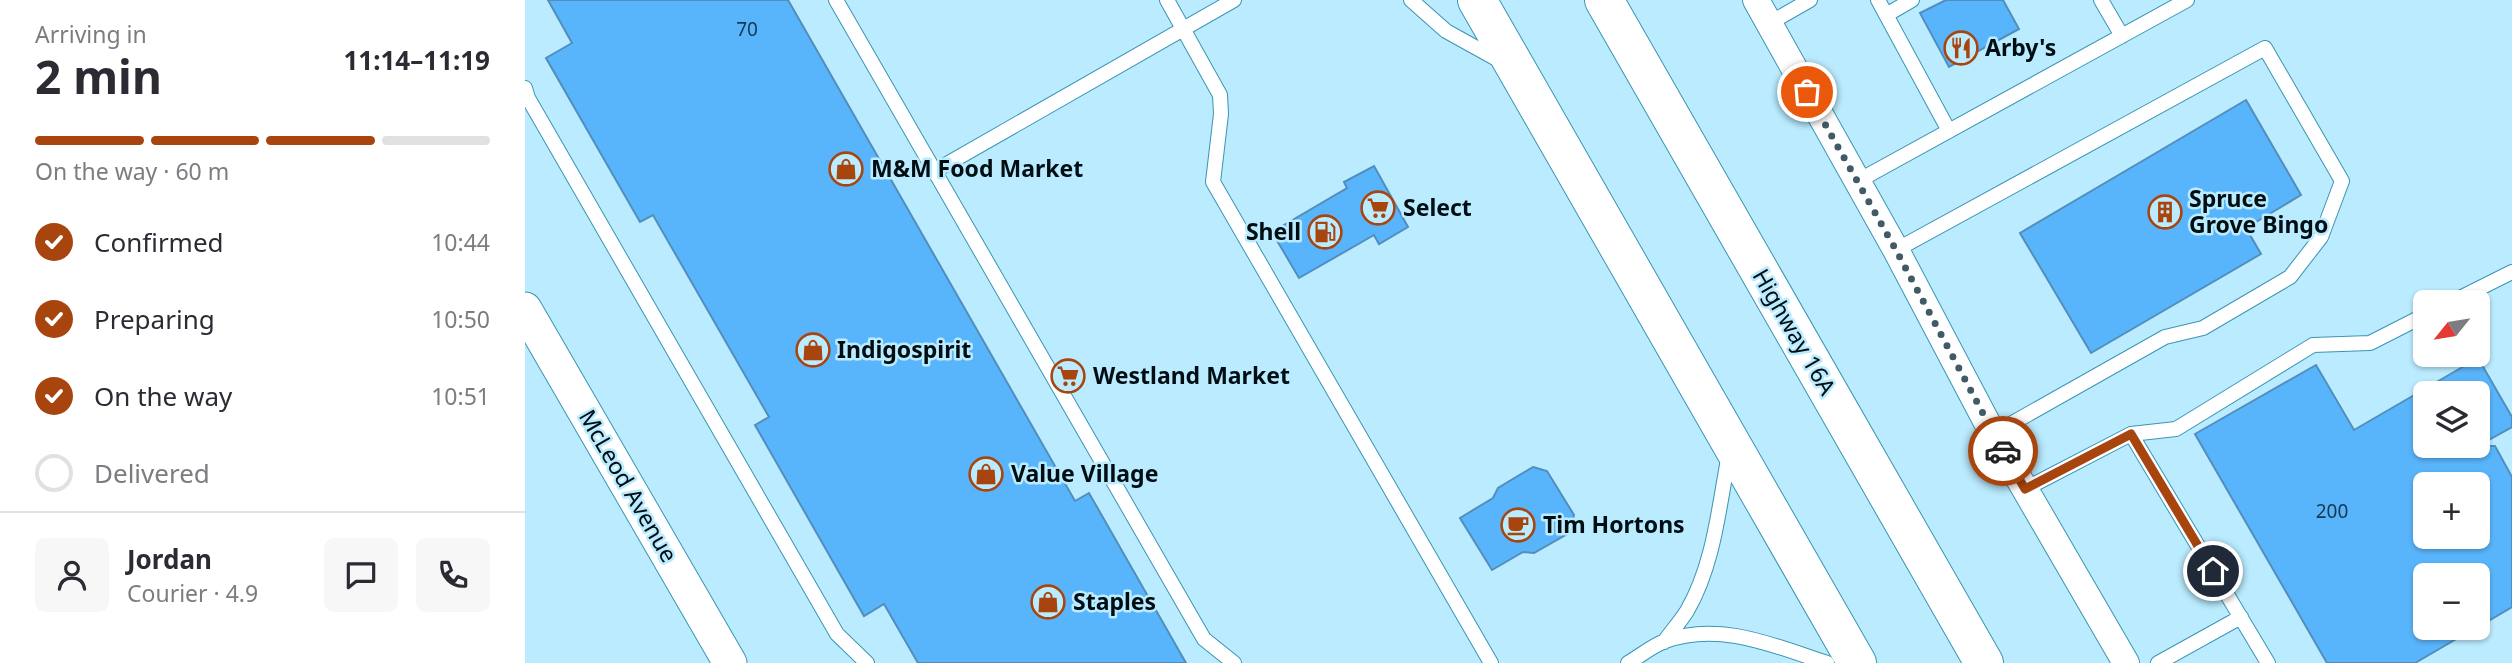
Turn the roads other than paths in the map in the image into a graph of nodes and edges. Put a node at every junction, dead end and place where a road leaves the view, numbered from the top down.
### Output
1 (836, 0) edge
2 (1167, 0) edge
3 (1411, 0) edge
4 (1477, 0) edge
5 (1756, 0) edge
6 (1810, 0) edge
7 (1878, 0) edge
8 (1912, 0) edge
9 (2101, 0) edge
10 (2187, 0) edge
11 (1230, 1) edge
12 (1605, 2) edge
13 (1886, 15) junction
14 (1768, 24) junction
15 (1183, 27) junction
16 (2122, 36) junction
17 (1517, 70) junction
18 (525, 88) edge
19 (1949, 131) junction
20 (933, 172) junction
21 (1856, 182) junction
22 (1896, 250) junction
23 (2512, 272) edge
24 (2476, 290) edge
25 (525, 309) edge
26 (2413, 321) edge
27 (1993, 434) junction
28 (2131, 434) junction
29 (1731, 442) junction
30 (2025, 489) junction
31 (2241, 617) junction
32 (1664, 642) junction
33 (730, 663) edge
34 (867, 663) edge
35 (1234, 663) edge
36 (1491, 663) edge
37 (1628, 663) edge
38 (1827, 663) edge
39 (1857, 663) edge
40 (1984, 663) edge
41 (2126, 663) edge
42 (2158, 663) edge
43 (2268, 663) edge

1 - 20 lane
2 - 15 lane
3 - 17 lane
4 - 17 main road
5 - 14 street
6 - 14 lane
7 - 13 lane
8 - 13 lane
9 - 16 lane
10 - 16 lane
11 - 15 lane
12 - 40 main road, Highway 16A
13 - 19 lane
14 - 21 street
15 - 20 lane
15 - 36 lane
16 - 19 lane
17 - 29 main road
18 - 34 lane
19 - 21 lane
20 - 35 lane
21 - 22 street
22 - 27 street
22 - 27 lane
23 - 24 lane
25 - 33 street, McLeod Avenue
26 - 28 lane
27 - 30 street
28 - 30 lane
28 - 31 lane
29 - 32 lane
29 - 39 main road
30 - 41 street
31 - 42 lane
31 - 43 lane
32 - 37 lane
32 - 38 lane

